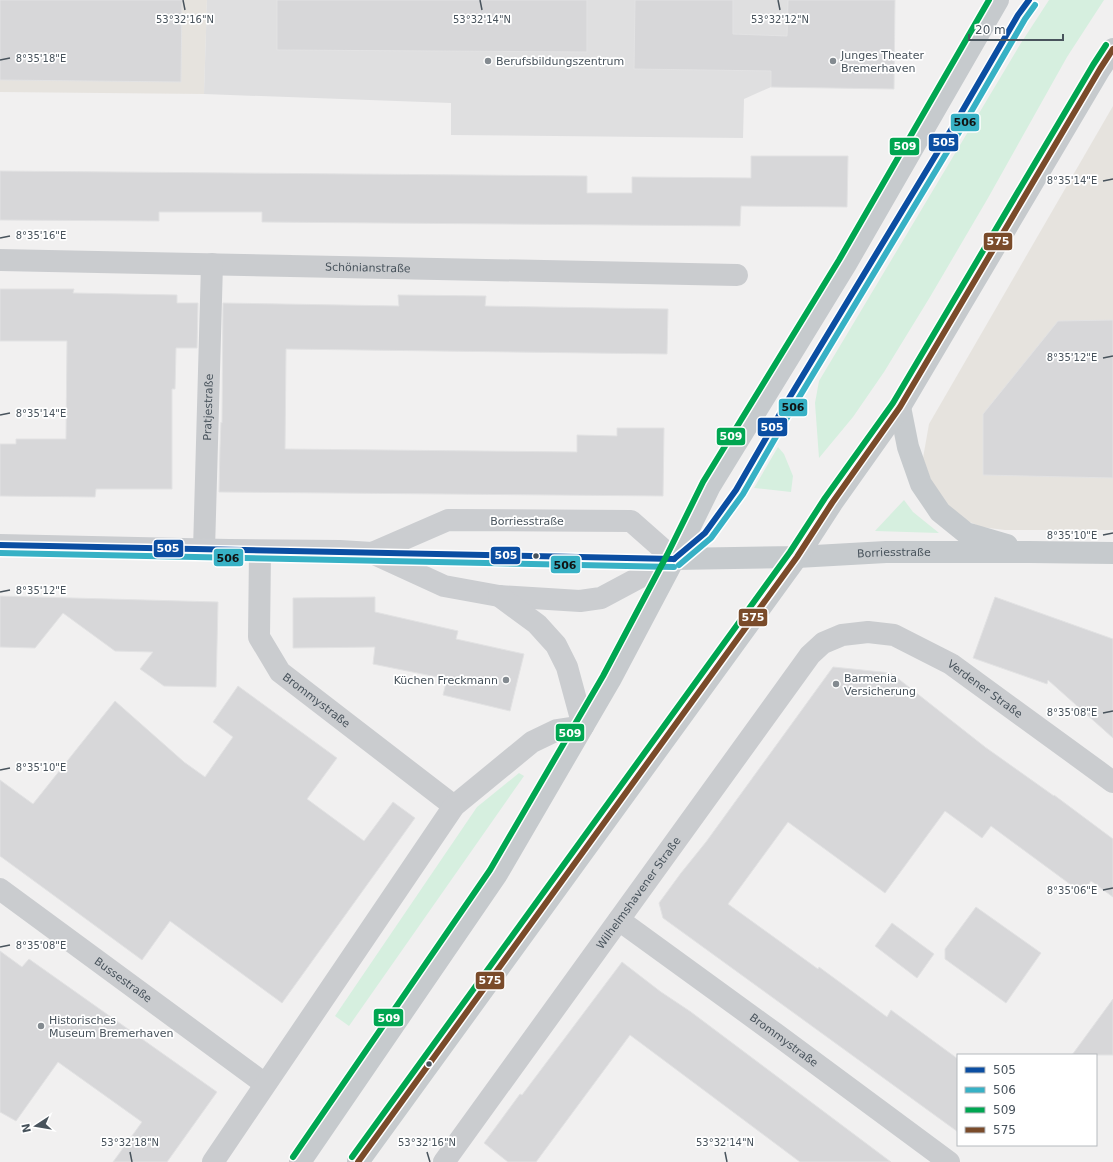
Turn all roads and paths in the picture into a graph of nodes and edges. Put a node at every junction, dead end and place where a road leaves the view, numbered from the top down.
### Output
1 (998, 0) edge
2 (1113, 49) edge
3 (0, 260) edge
4 (212, 264) junction
5 (737, 275) dead end
6 (900, 407) junction
7 (0, 545) edge
8 (204, 550) junction
9 (260, 551) junction
10 (1029, 552) junction
11 (372, 553) junction
12 (1113, 553) edge
13 (797, 557) junction
14 (674, 559) junction
15 (499, 596) junction
16 (842, 635) joint
17 (583, 726) junction
18 (1113, 782) edge
19 (454, 806) junction
20 (0, 889) edge
21 (619, 920) junction
22 (266, 1084) junction
23 (213, 1162) edge
24 (300, 1162) edge
25 (358, 1162) edge
26 (444, 1162) edge
27 (949, 1162) edge

1 - 14 main road
2 - 6 main road
3 - 4 street, Schönianstraße
4 - 5 street, Schönianstraße
4 - 8 street, Pratjestraße
6 - 10 main road
6 - 13 main road
7 - 8 street, Borriesstraße
8 - 9 street, Borriesstraße
9 - 11 street, Borriesstraße
9 - 19 street, Brommystraße
10 - 12 main road, Borriesstraße
10 - 13 main road, Borriesstraße
11 - 14 street, Borriesstraße
11 - 15 street, Borriesstraße
13 - 14 main road, Borriesstraße
13 - 25 main road
14 - 15 street, Borriesstraße
14 - 17 main road
15 - 17 street, Borriesstraße
16 - 18 street, Verdener Straße
16 - 21 street, Wilhelmshavener Straße
17 - 19 street
17 - 24 main road
19 - 22 street
20 - 22 street, Bussestraße
21 - 26 street, Wilhelmshavener Straße
21 - 27 street, Brommystraße
22 - 23 street

